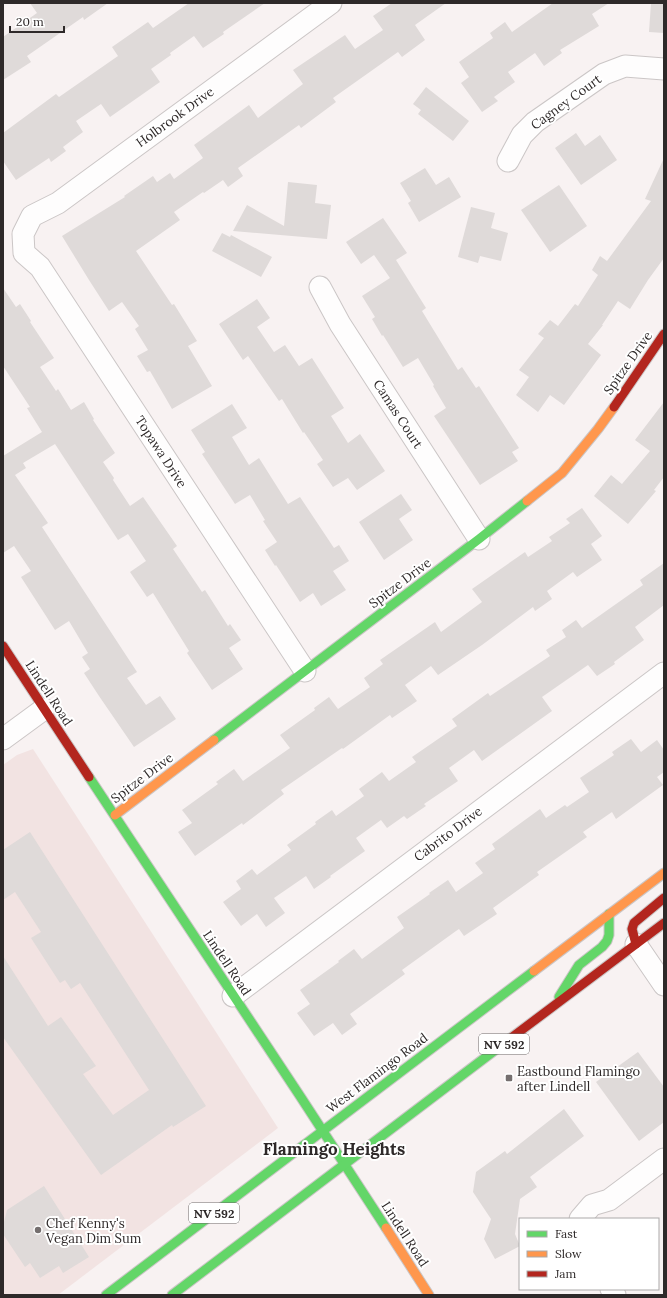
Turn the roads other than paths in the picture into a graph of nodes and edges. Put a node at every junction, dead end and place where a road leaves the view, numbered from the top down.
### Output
1 (323, 5) edge
2 (664, 69) edge
3 (508, 161) dead end
4 (23, 234) joint
5 (320, 287) dead end
6 (664, 334) edge
7 (479, 539) junction
8 (3, 646) edge
9 (305, 671) junction
10 (664, 673) edge
11 (44, 709) junction
12 (3, 739) edge
13 (115, 815) junction
14 (664, 873) edge
15 (664, 898) edge
16 (609, 914) junction
17 (664, 923) edge
18 (636, 944) junction
19 (664, 985) edge
20 (233, 996) junction
21 (552, 1008) junction
22 (322, 1130) junction
23 (664, 1159) edge
24 (344, 1165) junction
25 (581, 1218) edge
26 (106, 1295) edge
27 (172, 1295) edge
28 (429, 1295) edge

1 - 4 street, Holbrook Drive
2 - 3 street, Cagney Court
4 - 9 street, Topawa Drive
5 - 7 street, Camas Court
6 - 7 street, Spitze Drive
7 - 9 street, Spitze Drive
8 - 11 street, Lindell Road
9 - 13 street, Spitze Drive
10 - 20 street, Cabrito Drive
11 - 12 street
11 - 13 street, Lindell Road
13 - 20 street, Lindell Road
14 - 16 street, West Flamingo Road / NV 592
15 - 18 street
16 - 21 street
16 - 22 street, West Flamingo Road / NV 592
17 - 18 street, NV 592
18 - 19 street
18 - 21 street, NV 592
20 - 22 street, Lindell Road
21 - 24 street, NV 592
22 - 24 street, Lindell Road
22 - 26 street, West Flamingo Road / NV 592
23 - 25 street
24 - 27 street, NV 592
24 - 28 street, Lindell Road

